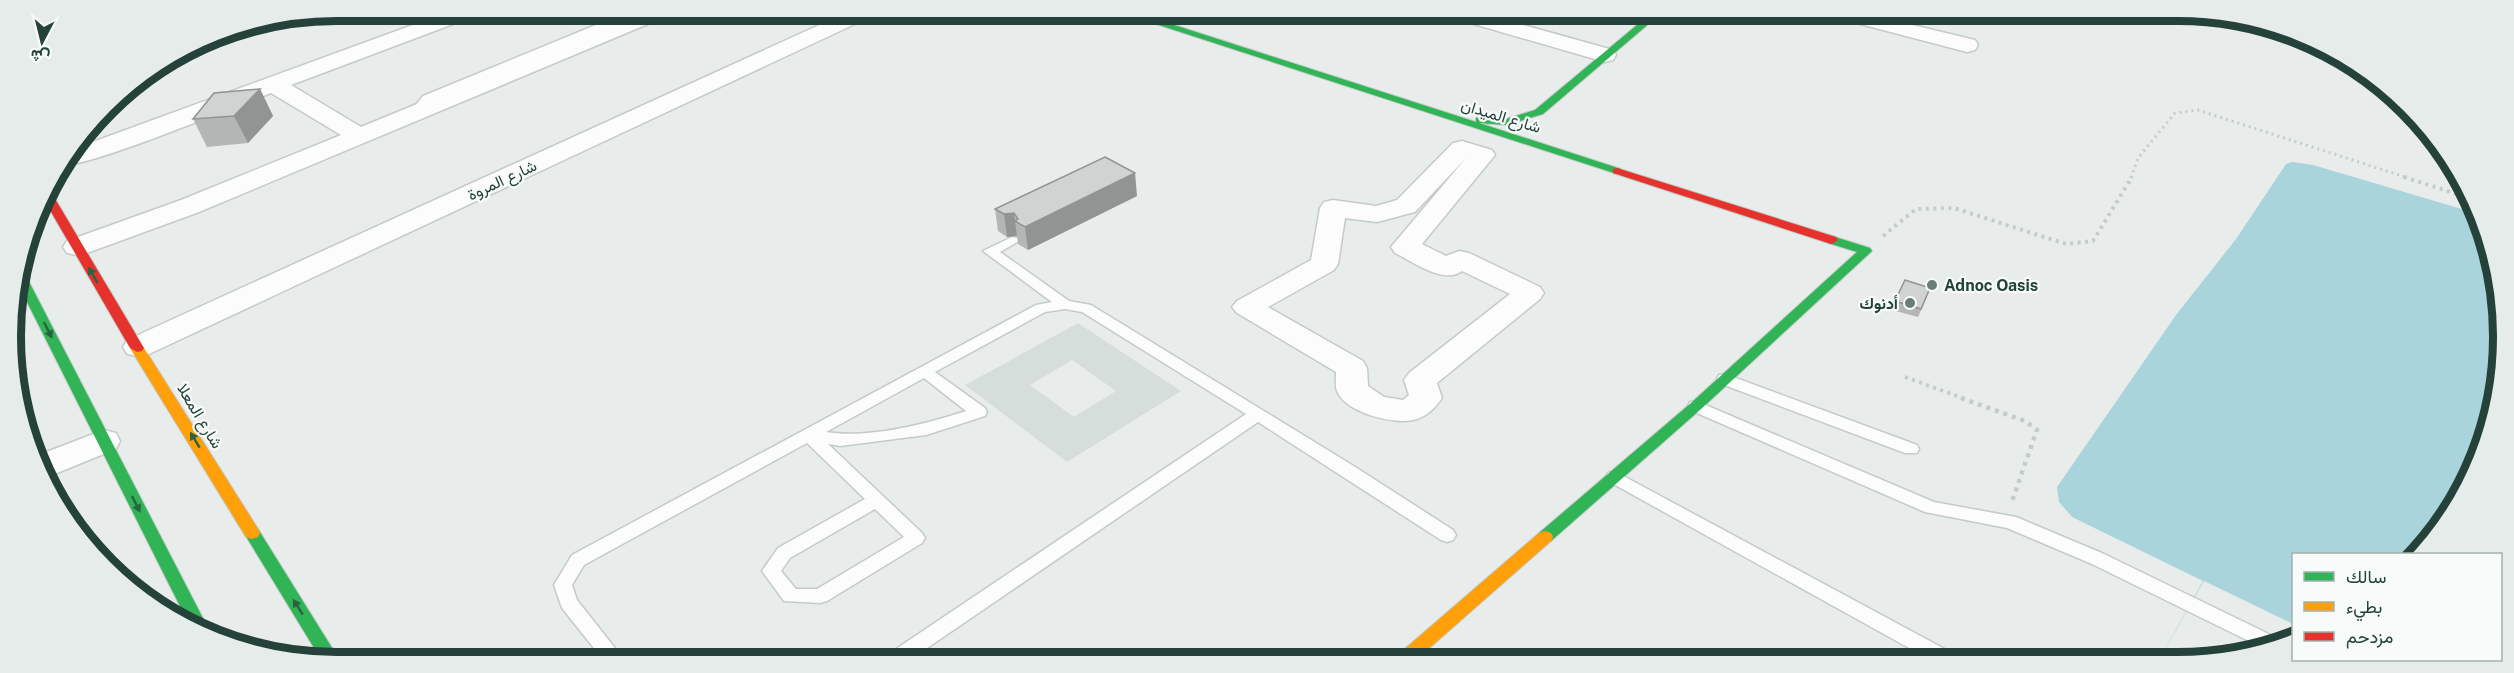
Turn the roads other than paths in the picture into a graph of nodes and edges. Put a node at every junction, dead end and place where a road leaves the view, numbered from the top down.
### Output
1 (443, 21) edge
2 (618, 21) edge
3 (638, 21) edge
4 (845, 21) edge
5 (1151, 21) edge
6 (1485, 21) edge
7 (1647, 21) edge
8 (1872, 21) edge
9 (1967, 45) dead end
10 (1605, 55) junction
11 (273, 84) junction
12 (416, 112) junction
13 (1450, 118) junction
14 (1540, 122) junction
15 (359, 135) junction
16 (1555, 149) junction
17 (78, 156) edge
18 (51, 203) edge
19 (1012, 240) dead end
20 (77, 248) junction
21 (25, 286) edge
22 (1530, 293) joint
23 (1065, 305) junction
24 (138, 347) junction
25 (925, 372) junction
26 (1725, 379) junction
27 (1696, 406) junction
28 (1258, 414) junction
29 (809, 435) junction
30 (104, 441) junction
31 (1911, 449) dead end
32 (48, 463) edge
33 (1614, 477) junction
34 (877, 500) junction
35 (1447, 535) dead end
36 (194, 617) edge
37 (2263, 640) edge
38 (325, 651) edge
39 (608, 652) edge
40 (907, 652) edge
41 (1413, 652) edge
42 (1932, 652) edge

1 - 11 street
2 - 12 lane
3 - 12 street
4 - 24 street, شارع المروة
5 - 13 street, شارع الميدان
6 - 10 street
7 - 10 street
8 - 9 street
10 - 14 street
11 - 15 street
11 - 17 street
12 - 15 street
13 - 14 street
13 - 16 street, شارع الميدان
14 - 16 street
15 - 20 street
16 - 26 street, شارع الميدان
18 - 20 street, شارع المعلا
19 - 23 lane
24 -> 20 street, شارع المعلا
21 -> 30 street
22 - 22 street
23 - 25 lane
23 - 28 lane
38 -> 24 street, شارع المعلا
25 - 29 lane
25 - 29 lane
26 - 27 street
26 - 31 lane
27 - 33 street
27 - 37 lane
28 - 35 lane
28 - 40 lane
29 - 34 lane
29 - 39 lane
30 - 32 street
30 -> 36 street
33 - 41 street
33 - 42 lane
34 - 34 lane

